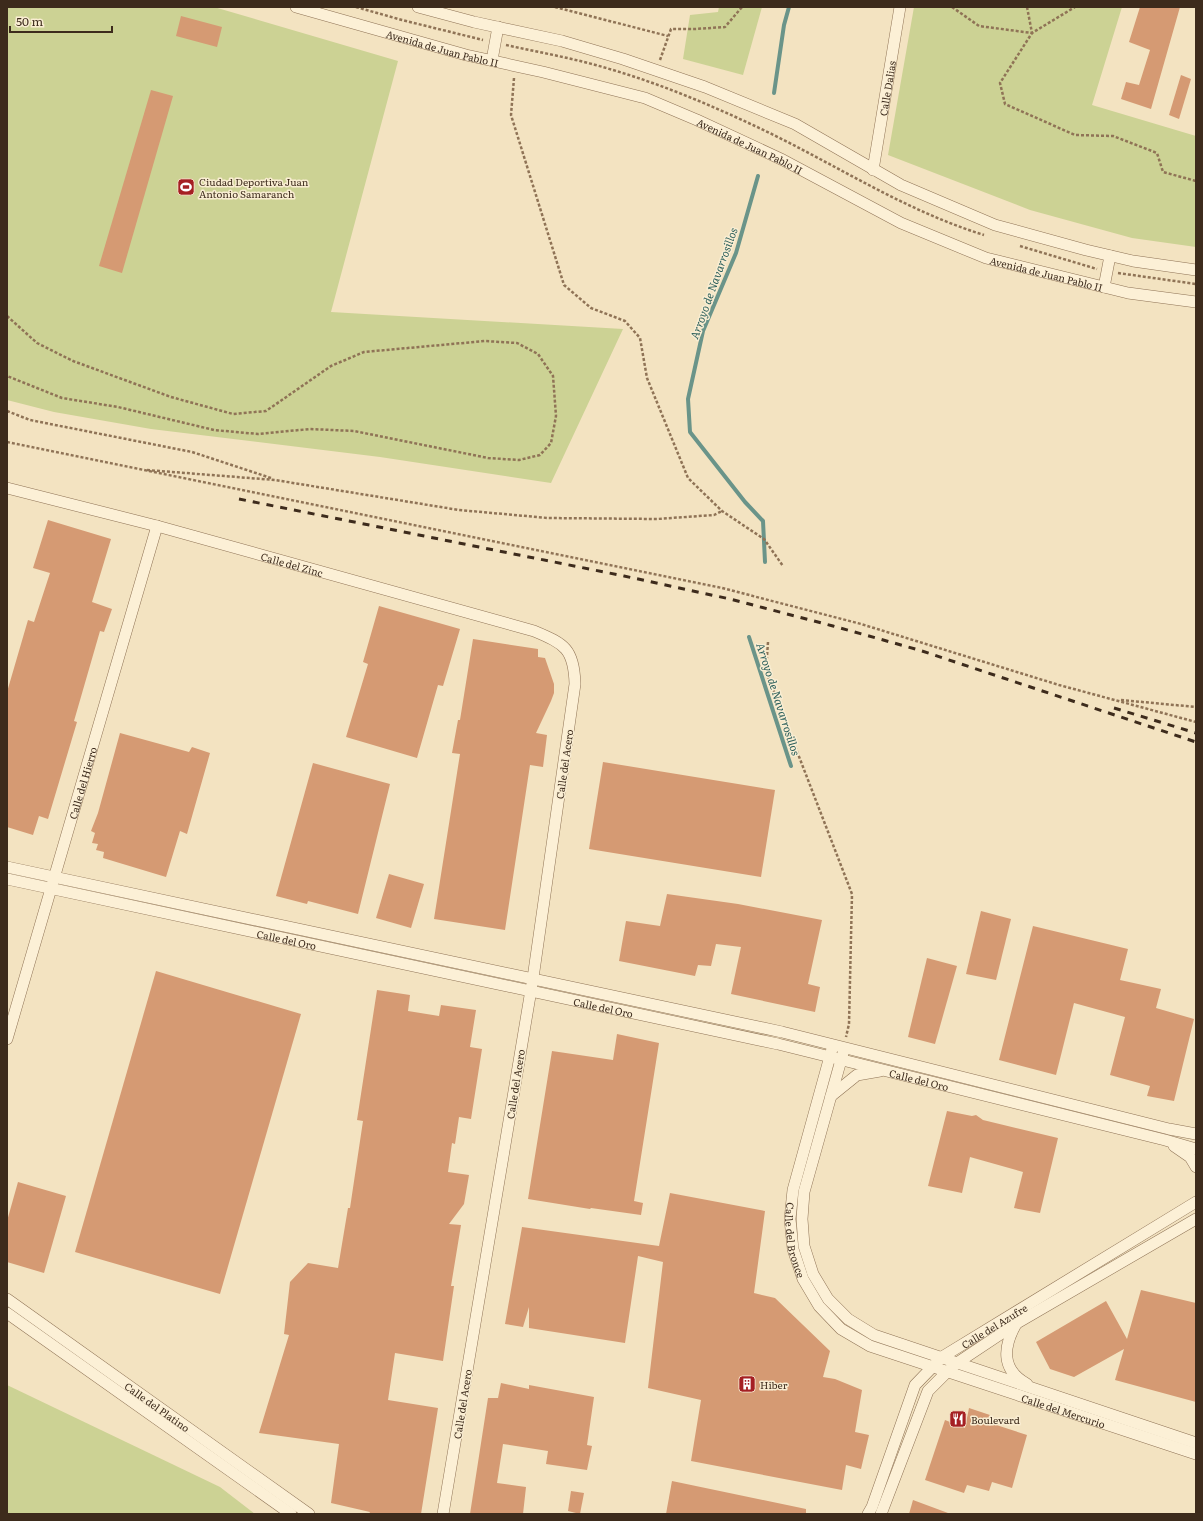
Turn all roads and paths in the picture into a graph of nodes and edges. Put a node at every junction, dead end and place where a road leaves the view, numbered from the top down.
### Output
1 (296, 7) edge
2 (418, 7) edge
3 (555, 7) edge
4 (742, 7) edge
5 (900, 7) edge
6 (952, 7) edge
7 (1027, 7) edge
8 (1075, 7) edge
9 (498, 27) junction
10 (1032, 33) junction
11 (668, 36) junction
12 (492, 60) junction
13 (515, 66) junction
14 (656, 70) junction
15 (873, 170) junction
16 (1196, 181) edge
17 (1110, 256) junction
18 (1196, 270) edge
19 (1104, 287) junction
20 (1196, 302) edge
21 (7, 316) edge
22 (7, 376) edge
23 (7, 411) edge
24 (7, 442) edge
25 (134, 469) junction
26 (275, 480) junction
27 (7, 488) edge
28 (722, 511) junction
29 (157, 526) junction
30 (784, 566) dead end
31 (768, 642) dead end
32 (570, 654) joint
33 (1112, 700) junction
34 (1196, 707) edge
35 (1196, 722) edge
36 (7, 867) edge
37 (54, 876) junction
38 (7, 879) edge
39 (51, 888) junction
40 (533, 978) junction
41 (530, 992) junction
42 (7, 1039) edge
43 (839, 1046) junction
44 (830, 1056) junction
45 (841, 1059) junction
46 (886, 1070) junction
47 (831, 1096) junction
48 (1196, 1134) edge
49 (1165, 1140) junction
50 (1196, 1149) edge
51 (1196, 1167) edge
52 (1195, 1200) edge
53 (1196, 1219) edge
54 (7, 1300) edge
55 (7, 1313) edge
56 (1017, 1323) junction
57 (942, 1357) junction
58 (957, 1363) junction
59 (931, 1366) junction
60 (948, 1371) junction
61 (1042, 1392) junction
62 (1196, 1443) edge
63 (1196, 1454) edge
64 (290, 1514) edge
65 (309, 1514) edge
66 (443, 1514) edge
67 (868, 1514) edge
68 (881, 1514) edge

1 - 12 street, Avenida de Juan Pablo II
2 - 9 street
3 - 11 path
4 - 11 path
5 - 15 street, Calle Dalias
6 - 10 path
7 - 10 path
8 - 10 path
9 - 12 street
9 - 14 street
10 - 16 path
11 - 14 path
12 - 13 street, Avenida de Juan Pablo II
13 - 19 street, Avenida de Juan Pablo II
13 - 28 path
14 - 15 street
15 - 17 street
17 - 18 street
17 - 19 street
19 - 20 street, Avenida de Juan Pablo II
21 - 22 path
23 - 26 path
24 - 25 path
25 - 26 path
25 - 33 path
26 - 28 path
27 - 29 street, Calle del Zinc
28 - 30 path
29 - 32 street, Calle del Zinc
29 - 37 street, Calle del Hierro
31 - 43 path
32 - 40 street, Calle del Acero
33 - 34 path
33 - 35 path
36 - 37 street, Calle del Oro
37 - 39 street, Calle del Hierro
37 - 40 street, Calle del Oro
38 - 39 street, Calle del Oro
39 - 41 street, Calle del Oro
39 - 42 street, Calle del Hierro
40 - 41 street, Calle del Acero
40 - 43 street, Calle del Oro
41 - 44 street, Calle del Oro
41 - 66 street, Calle del Acero
43 - 44 street, Calle del Bronce
43 - 45 street, Calle del Bronce
43 - 48 street, Calle del Oro
44 - 45 street, Calle del Oro
44 - 59 street, Calle del Bronce
45 - 46 street, Calle del Oro
45 - 47 street, Calle del Bronce
46 - 47 street
46 - 49 street, Calle del Oro
47 - 57 street, Calle del Bronce
49 - 50 street, Calle del Oro
49 - 51 street
52 - 57 street, Calle del Azufre
53 - 56 street, Calle del Azufre
54 - 65 street, Calle del Platino
55 - 64 street, Calle del Platino
56 - 58 street, Calle del Azufre
56 - 61 street
57 - 58 street, Calle del Mercurio
57 - 59 street, Calle del Azufre
58 - 60 street, Calle del Azufre
58 - 61 street, Calle del Mercurio
59 - 60 street, Calle del Mercurio
59 - 67 street, Calle del Azufre
60 - 63 street, Calle del Mercurio
60 - 68 street, Calle del Azufre
61 - 62 street, Calle del Mercurio

